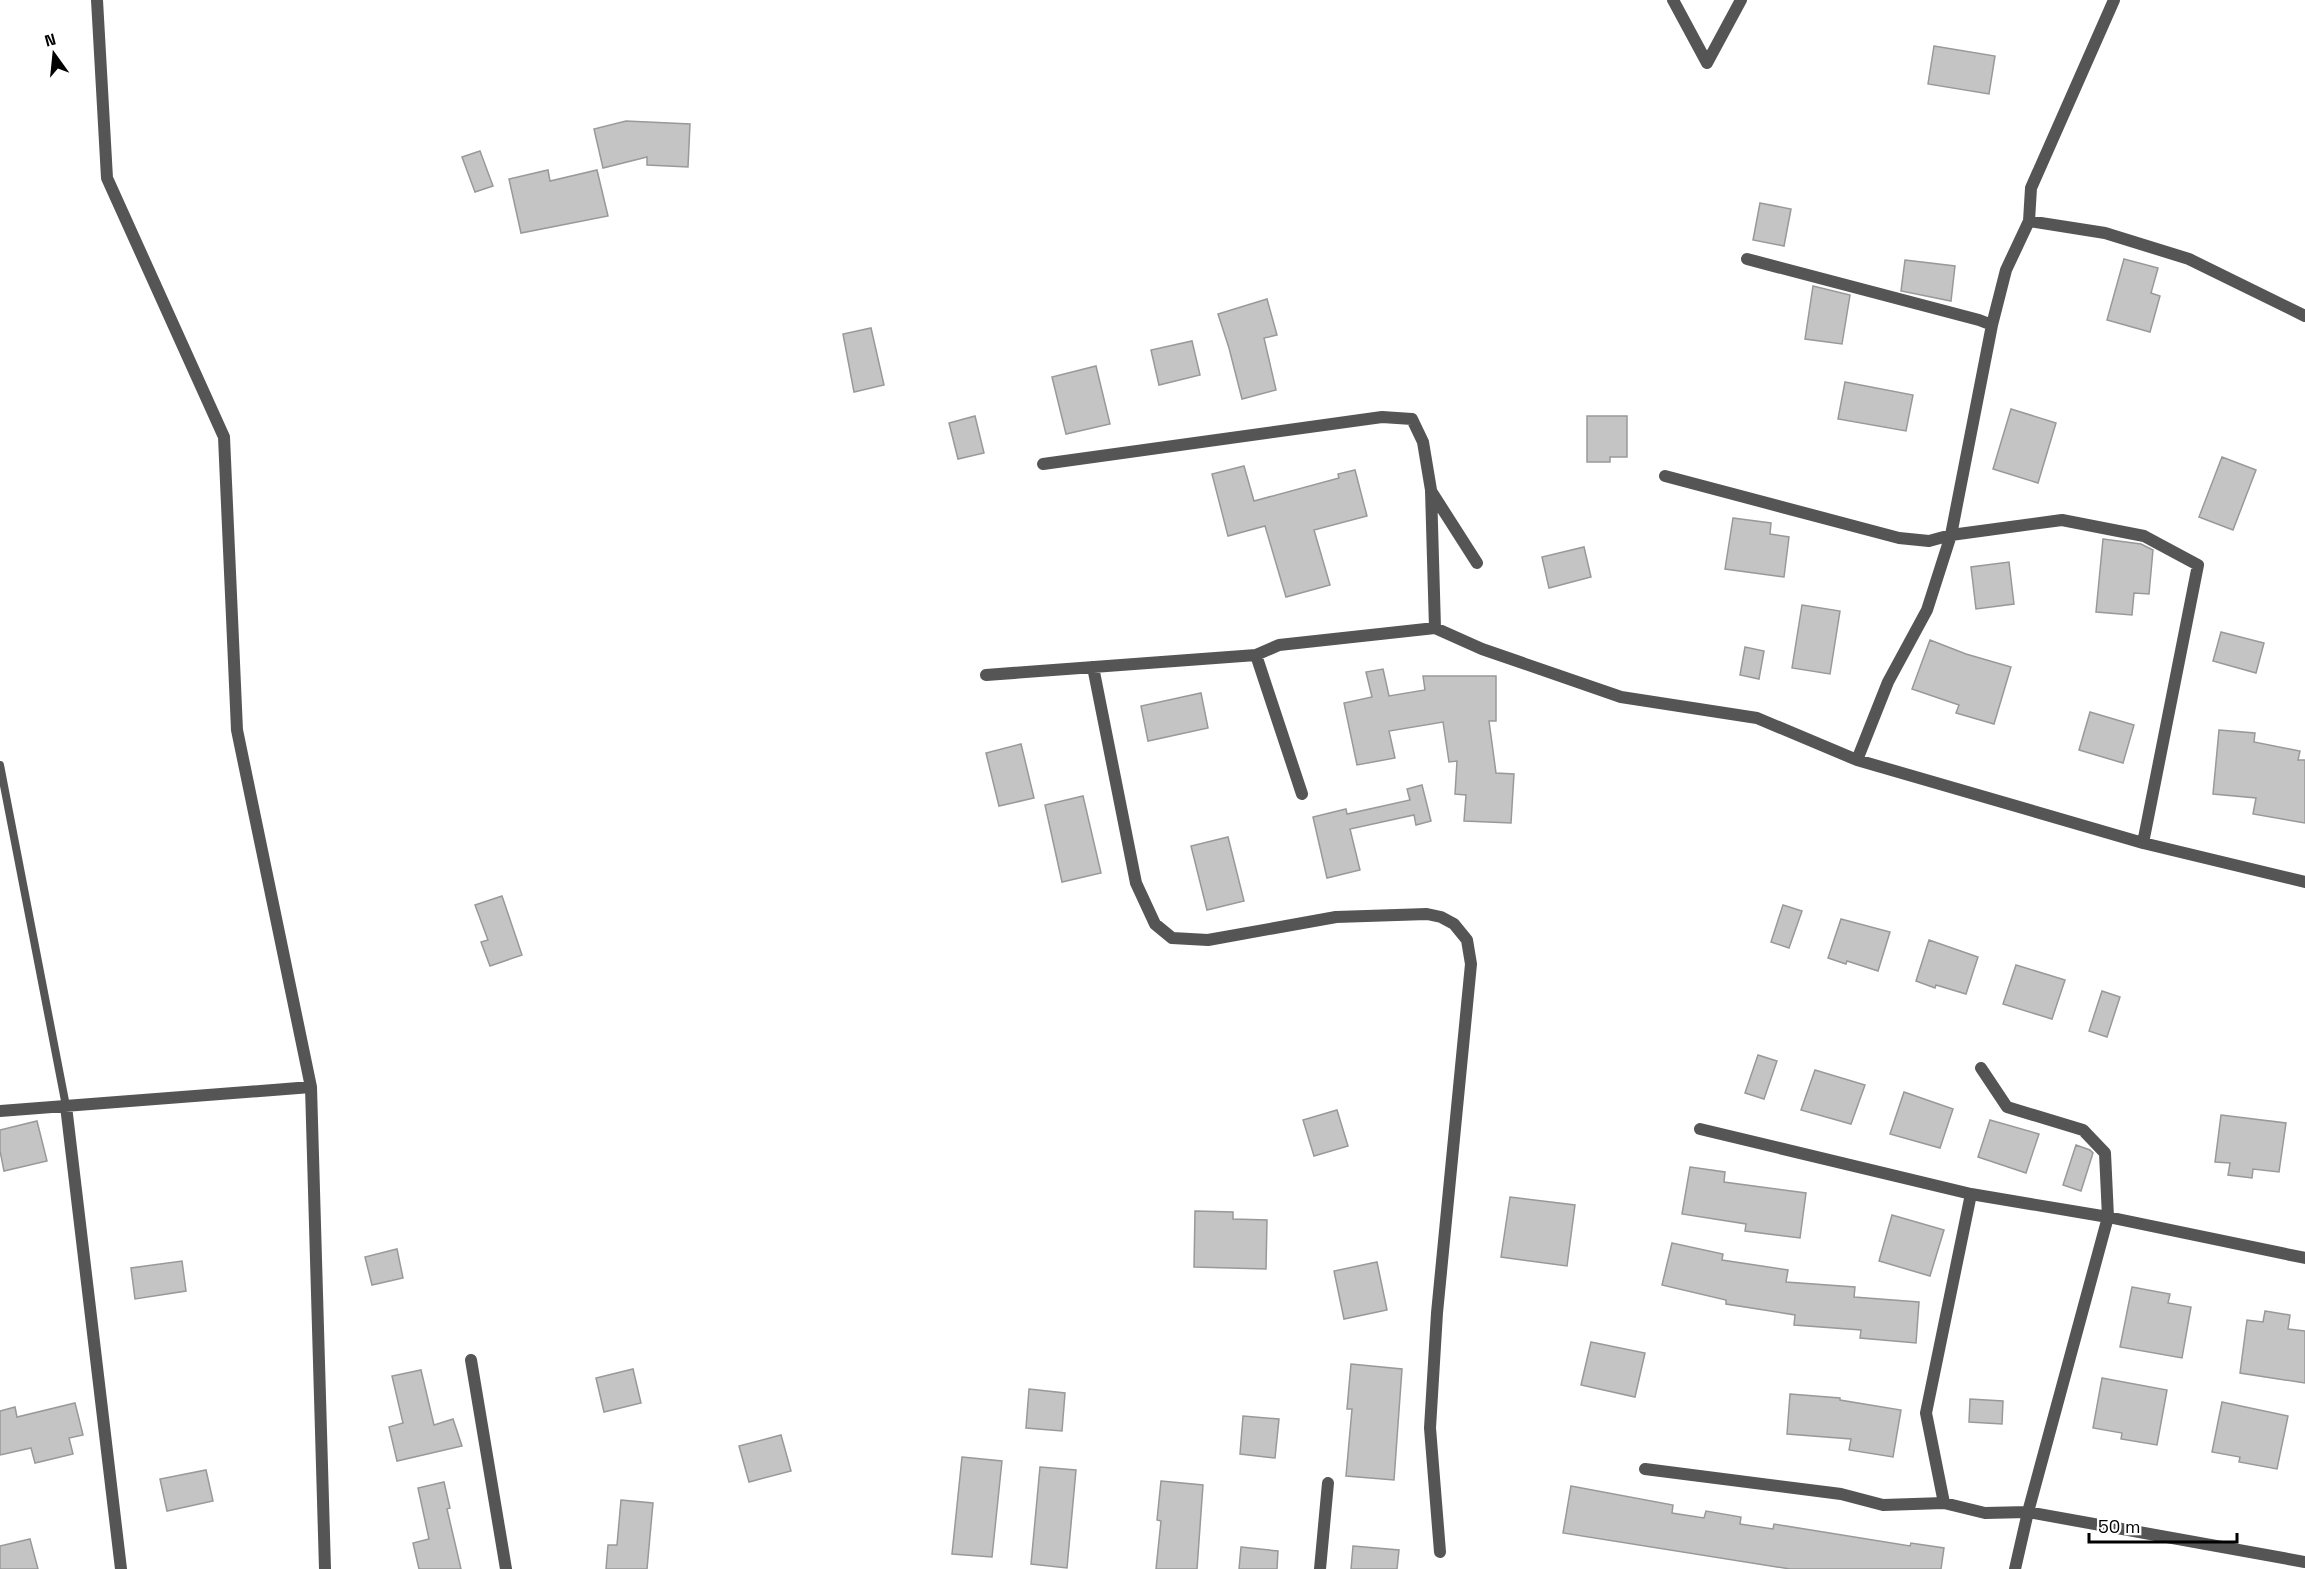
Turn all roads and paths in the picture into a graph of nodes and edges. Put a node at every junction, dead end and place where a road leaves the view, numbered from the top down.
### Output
1 (97, 0) edge
2 (1673, 0) edge
3 (1741, 0) edge
4 (2114, 0) edge
5 (2029, 221) junction
6 (1747, 259) dead end
7 (2305, 316) edge
8 (1992, 325) junction
9 (1043, 464) dead end
10 (1665, 476) dead end
11 (1431, 490) junction
12 (1951, 535) junction
13 (1477, 562) dead end
14 (1435, 628) junction
15 (1256, 655) junction
16 (1093, 667) junction
17 (986, 675) dead end
18 (1857, 760) junction
19 (0, 765) edge
20 (1302, 794) dead end
21 (2143, 843) junction
22 (2305, 882) edge
23 (1981, 1068) dead end
24 (311, 1087) junction
25 (66, 1106) junction
26 (0, 1111) edge
27 (1700, 1129) dead end
28 (1971, 1194) junction
29 (2108, 1217) junction
30 (2305, 1258) edge
31 (471, 1360) dead end
32 (1645, 1469) dead end
33 (1328, 1483) dead end
34 (1944, 1503) junction
35 (2028, 1512) junction
36 (1440, 1552) dead end
37 (2305, 1562) edge
38 (121, 1569) edge
39 (325, 1569) edge
40 (506, 1569) edge
41 (1320, 1569) edge
42 (2015, 1569) edge

1 - 24 street
2 - 3 street
4 - 5 street
5 - 7 street
5 - 8 street
6 - 8 street
8 - 12 street
9 - 11 street
10 - 12 street
11 - 13 street
11 - 14 street
12 - 18 street
12 - 21 street
14 - 15 street
14 - 18 street
15 - 16 street
15 - 20 street
16 - 17 street
16 - 36 street
18 - 21 street
19 - 25 lane
21 - 22 street
23 - 29 street
24 - 25 street
24 - 39 street
25 - 26 street
25 - 38 street
27 - 28 street
28 - 29 street
28 - 34 street
29 - 30 street
29 - 35 street
31 - 40 street
32 - 34 street
33 - 41 street
34 - 35 street
35 - 37 street
35 - 42 street

